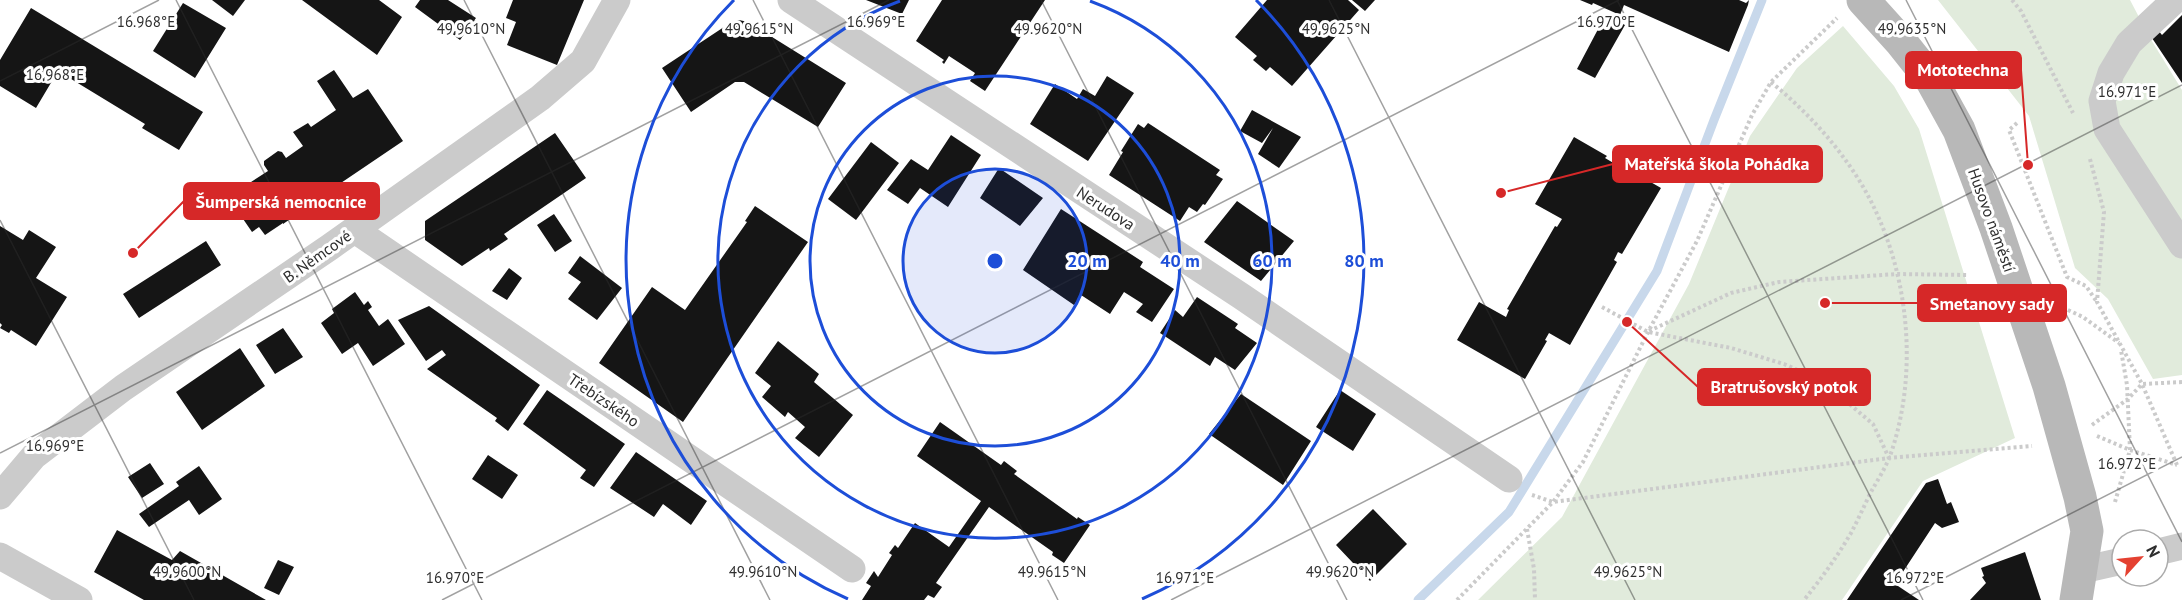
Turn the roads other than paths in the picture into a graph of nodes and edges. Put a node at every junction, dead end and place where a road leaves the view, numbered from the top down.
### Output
1 (616, 0) edge
2 (791, 0) edge
3 (2166, 8) edge
4 (1850, 9) edge
5 (355, 230) junction
6 (2182, 245) edge
7 (1509, 479) dead end
8 (0, 496) edge
9 (0, 556) edge
10 (2110, 568) edge
11 (852, 569) dead end
12 (2079, 585) edge
13 (79, 600) edge

1 - 5 street, B. Němcové
2 - 7 street, Nerudova
3 - 6 street
4 - 12 street, Husovo náměstí
5 - 8 street, B. Němcové
5 - 11 street, Třebízského
9 - 13 street
10 - 12 street

